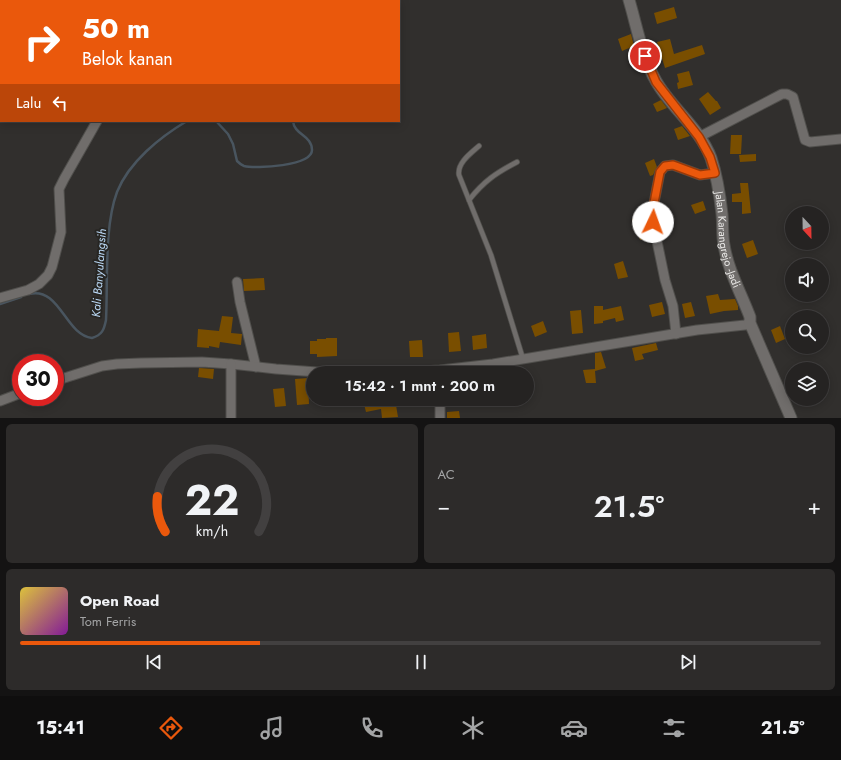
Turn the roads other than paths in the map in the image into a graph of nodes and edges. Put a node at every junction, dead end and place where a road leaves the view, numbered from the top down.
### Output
1 (629, 0) edge
2 (96, 122) edge
3 (699, 137) junction
4 (841, 140) edge
5 (479, 146) dead end
6 (517, 162) dead end
7 (715, 173) junction
8 (469, 200) junction
9 (237, 282) dead end
10 (0, 298) edge
11 (750, 323) junction
12 (676, 334) junction
13 (523, 359) junction
14 (231, 364) junction
15 (478, 366) edge
16 (256, 367) junction
17 (306, 371) edge
18 (64, 378) edge
19 (12, 396) edge
20 (0, 401) edge
21 (440, 406) edge
22 (231, 418) edge
23 (440, 418) edge
24 (791, 418) edge

1 - 3 street, Jalan Karangrejo -Jadi
2 - 10 street
3 - 4 street
3 - 7 street, Jalan Karangrejo -Jadi
5 - 8 lane
6 - 8 lane
7 - 11 street, Jalan Karangrejo -Jadi
7 - 12 street
8 - 13 lane
9 - 16 street
11 - 12 street
11 - 24 street, Jalan Karangrejo -Jadi
12 - 13 street
13 - 15 street
14 - 16 street
14 - 18 street
14 - 22 street
16 - 17 street
19 - 20 street
21 - 23 street

